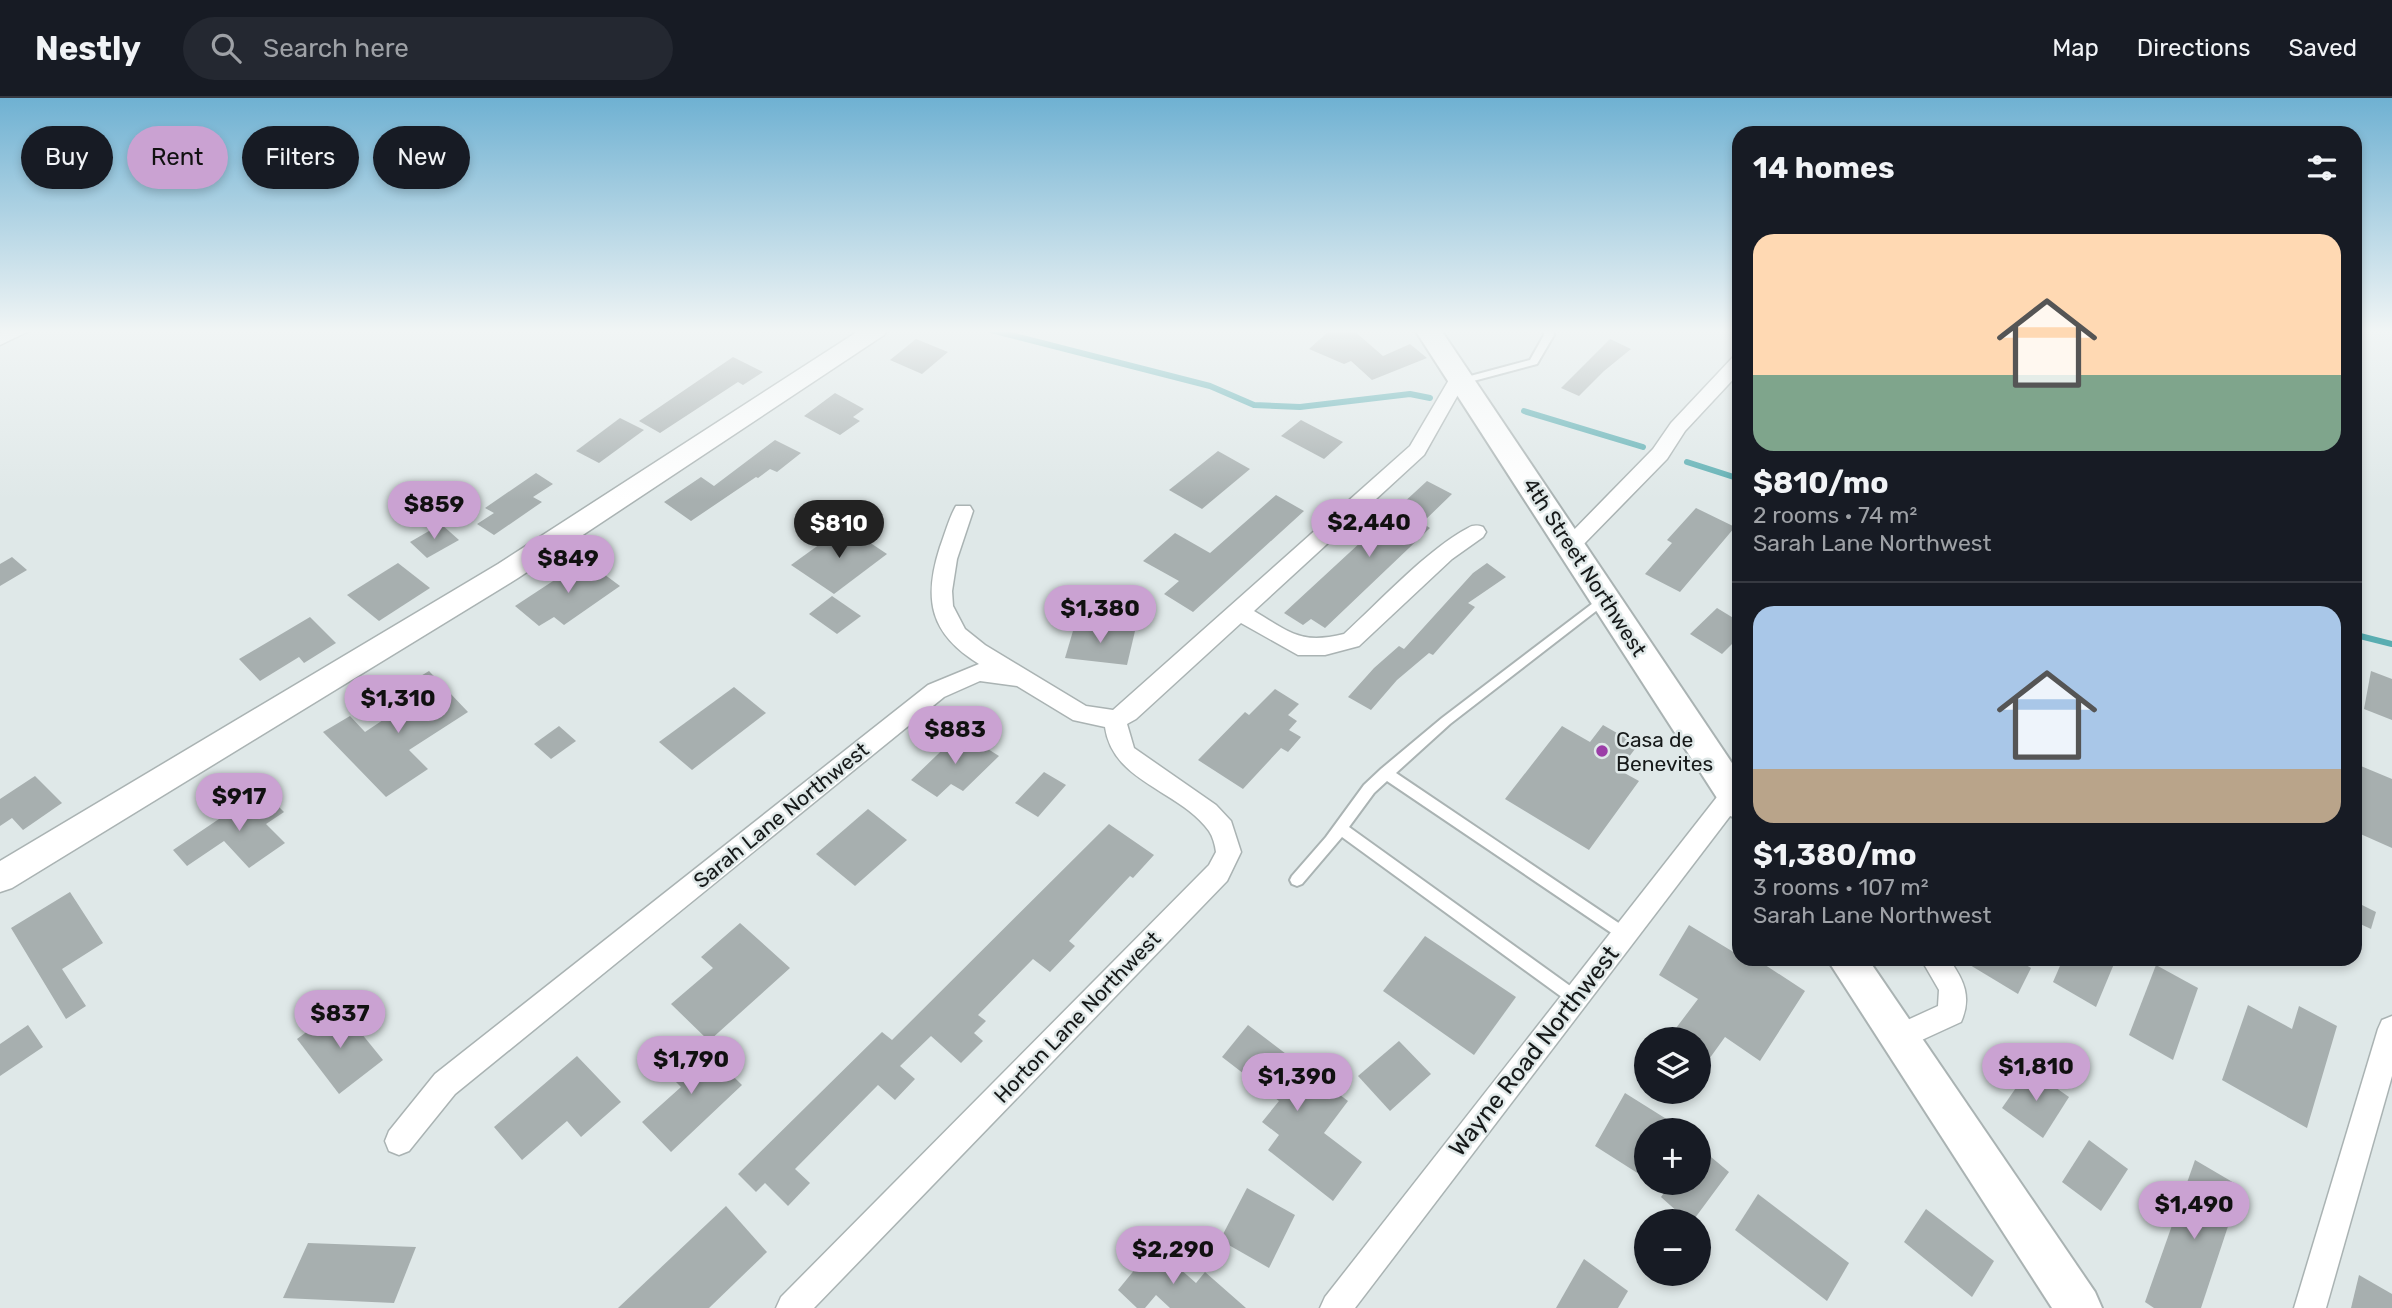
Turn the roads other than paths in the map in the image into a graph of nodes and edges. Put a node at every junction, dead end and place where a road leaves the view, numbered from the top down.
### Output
1 (790, 386) edge
2 (1456, 386) edge
3 (1465, 386) edge
4 (1716, 386) edge
5 (963, 511) dead end
6 (1476, 532) dead end
7 (1571, 545) junction
8 (1605, 597) junction
9 (1239, 611) junction
10 (1022, 678) junction
11 (1115, 720) junction
12 (1386, 773) junction
13 (1732, 794) edge
14 (1732, 805) edge
15 (1340, 828) junction
16 (0, 878) edge
17 (1297, 880) dead end
18 (1624, 934) junction
19 (1851, 966) edge
20 (1939, 966) edge
21 (1575, 998) junction
22 (2392, 1029) edge
23 (1900, 1037) junction
24 (399, 1141) dead end
25 (792, 1308) edge
26 (1336, 1308) edge
27 (2079, 1308) edge
28 (2310, 1308) edge

1 - 16 street
2 - 9 street
3 - 7 main road, 4th Street Northwest
4 - 7 street
5 - 10 street
6 - 9 street
7 - 8 main road, 4th Street Northwest
8 - 12 lane
8 - 13 main road, 4th Street Northwest
9 - 11 street
10 - 11 street, Sarah Lane Northwest
10 - 24 street, Sarah Lane Northwest
11 - 25 street, Horton Lane Northwest
12 - 15 lane
12 - 18 lane
14 - 18 street, Wayne Road Northwest
15 - 17 lane
15 - 21 lane
18 - 21 street, Wayne Road Northwest
19 - 23 main road
20 - 23 street
21 - 26 street, Wayne Road Northwest
22 - 28 street
23 - 27 main road

